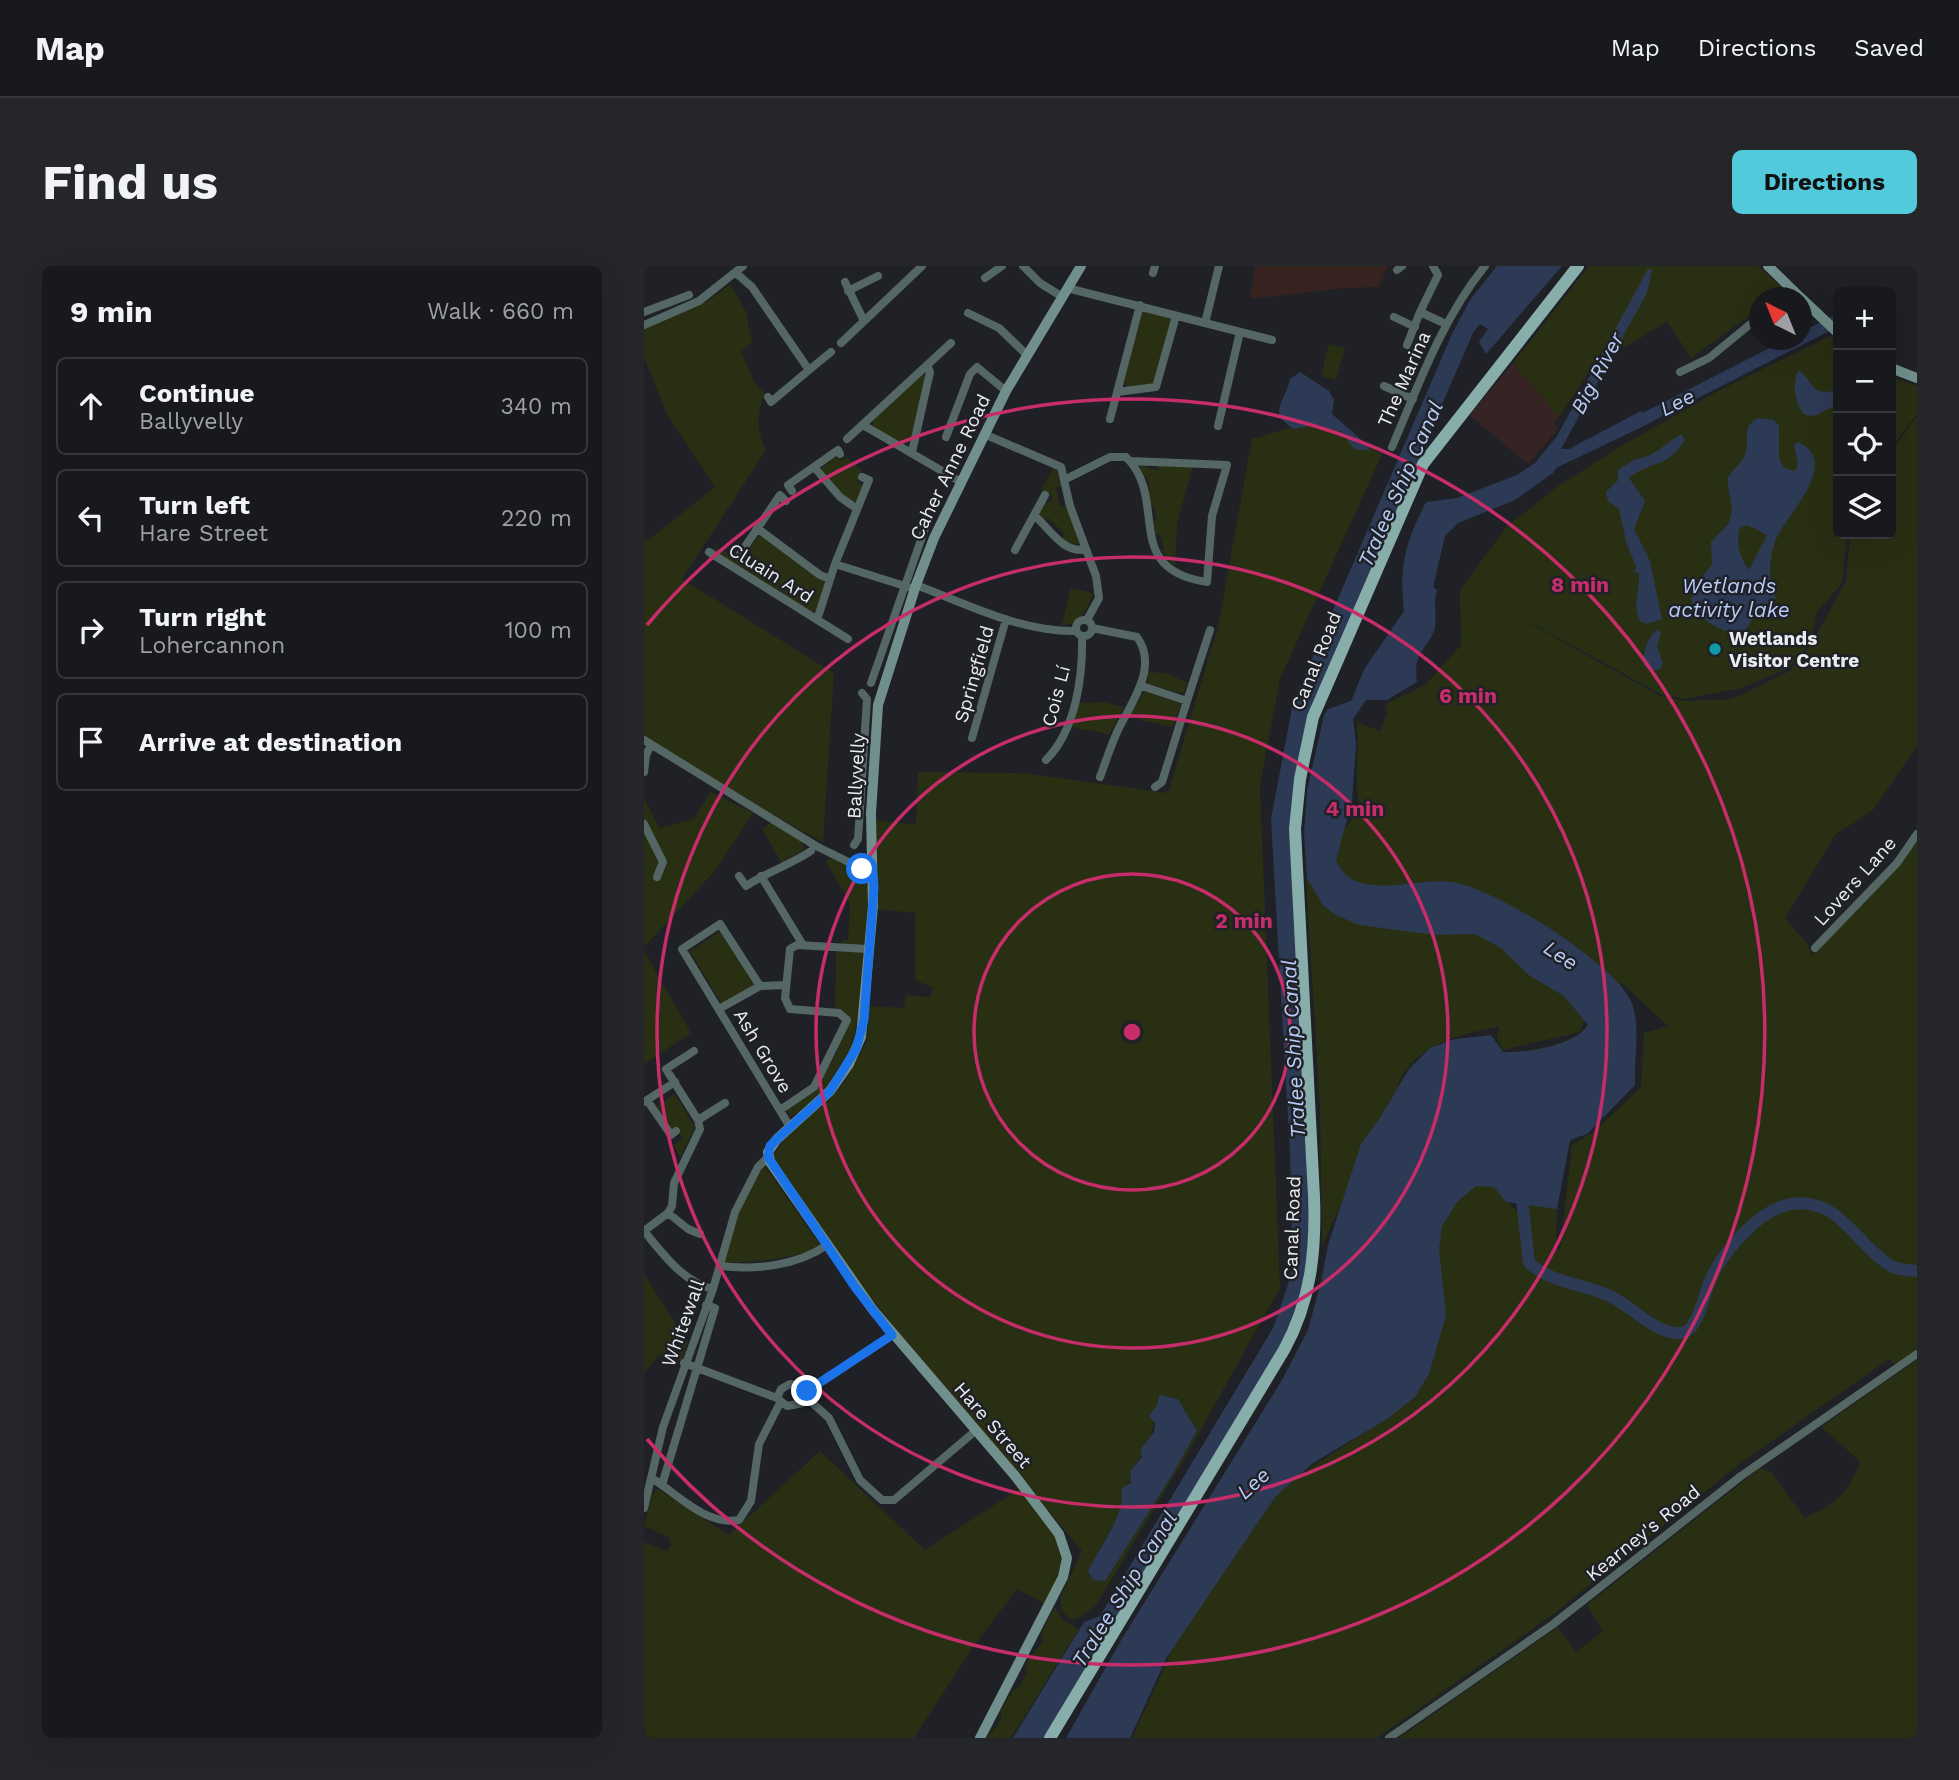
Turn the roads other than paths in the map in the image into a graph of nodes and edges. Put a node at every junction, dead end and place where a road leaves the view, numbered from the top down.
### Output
1 (922, 266) edge
2 (1002, 266) edge
3 (1023, 266) edge
4 (1081, 266) edge
5 (1219, 266) edge
6 (1433, 266) edge
7 (1486, 266) edge
8 (1578, 266) edge
9 (1768, 266) edge
10 (741, 268) edge
11 (993, 271) edge
12 (878, 276) dead end
13 (985, 278) dead end
14 (1787, 287) edge
15 (1064, 292) junction
16 (689, 295) dead end
17 (1140, 306) junction
18 (1812, 309) edge
19 (644, 312) edge
20 (1420, 312) junction
21 (968, 313) dead end
22 (1176, 316) junction
23 (1394, 317) dead end
24 (864, 321) junction
25 (1205, 323) junction
26 (1446, 324) junction
27 (644, 325) edge
28 (1749, 325) edge
29 (1415, 327) junction
30 (1833, 328) edge
31 (1240, 332) junction
32 (1272, 340) dead end
33 (841, 343) dead end
34 (951, 343) dead end
35 (1406, 345) dead end
36 (831, 352) dead end
37 (1027, 355) junction
38 (927, 365) junction
39 (809, 370) junction
40 (1896, 370) edge
41 (1680, 372) dead end
42 (1917, 377) edge
43 (1384, 386) dead end
44 (1006, 391) junction
45 (1117, 391) junction
46 (768, 397) dead end
47 (1413, 399) junction
48 (1110, 419) dead end
49 (863, 425) junction
50 (1218, 426) dead end
51 (985, 434) junction
52 (946, 437) dead end
53 (847, 439) dead end
54 (1392, 447) dead end
55 (912, 452) junction
56 (841, 454) dead end
57 (1130, 461) junction
58 (814, 467) junction
59 (862, 477) dead end
60 (1066, 479) junction
61 (961, 482) junction
62 (792, 491) dead end
63 (1045, 495) dead end
64 (786, 501) dead end
65 (857, 509) junction
66 (1034, 515) junction
67 (929, 517) dead end
68 (757, 528) junction
69 (1086, 549) junction
70 (1015, 550) dead end
71 (709, 552) dead end
72 (746, 558) dead end
73 (835, 564) junction
74 (830, 579) junction
75 (911, 587) junction
76 (1006, 619) junction
77 (817, 620) junction
78 (1089, 624) junction
79 (1210, 630) dead end
80 (1079, 633) junction
81 (848, 639) dead end
82 (871, 683) dead end
83 (1142, 686) junction
84 (862, 693) dead end
85 (880, 696) joint
86 (1187, 701) junction
87 (972, 738) dead end
88 (648, 742) edge
89 (1046, 760) dead end
90 (869, 766) junction
91 (644, 772) edge
92 (1100, 777) dead end
93 (1155, 788) dead end
94 (644, 824) edge
95 (1917, 834) edge
96 (854, 845) dead end
97 (811, 851) dead end
98 (871, 855) junction
99 (854, 863) junction
100 (873, 874) junction
101 (739, 876) dead end
102 (761, 876) junction
103 (657, 877) dead end
104 (803, 945) junction
105 (868, 948) junction
106 (1815, 948) dead end
107 (785, 985) junction
108 (760, 986) junction
109 (719, 1009) junction
110 (694, 1051) dead end
111 (674, 1082) junction
112 (645, 1101) edge
113 (725, 1102) dead end
114 (780, 1110) junction
115 (698, 1120) junction
116 (790, 1127) junction
117 (676, 1131) dead end
118 (768, 1157) junction
119 (668, 1213) junction
120 (644, 1231) edge
121 (700, 1234) dead end
122 (827, 1245) junction
123 (720, 1266) junction
124 (713, 1289) junction
125 (706, 1305) junction
126 (695, 1333) junction
127 (892, 1335) junction
128 (708, 1336) junction
129 (1917, 1354) edge
130 (684, 1363) junction
131 (699, 1368) junction
132 (677, 1387) junction
133 (692, 1392) junction
134 (807, 1395) junction
135 (779, 1401) junction
136 (665, 1422) junction
137 (680, 1427) junction
138 (974, 1432) junction
139 (659, 1446) junction
140 (673, 1450) junction
141 (653, 1479) junction
142 (662, 1485) junction
143 (644, 1508) edge
144 (980, 1738) edge
145 (1051, 1738) edge
146 (1389, 1738) edge

1 - 24 street
2 - 11 street
3 - 15 street
4 - 15 street, Caher Anne Road
5 - 25 street
6 - 20 street, The Marina
7 - 26 street, The Marina
8 - 145 main road, Canal Road
9 - 14 street
10 - 27 street
10 - 39 street
11 - 13 street
12 - 24 street
15 - 17 street
15 - 37 street, Caher Anne Road
16 - 19 street
17 - 22 street
17 - 45 street
18 - 30 street
20 - 26 street, The Marina
20 - 29 street, The Marina
21 - 37 street
22 - 25 street
22 - 45 street
23 - 29 street, The Marina
24 - 33 street
25 - 31 street
26 - 47 street, The Marina
28 - 41 street
29 - 35 street, The Marina
31 - 32 street
31 - 50 street
34 - 38 street
36 - 39 street
37 - 44 street, Caher Anne Road
38 - 49 street
38 - 55 street
39 - 46 street
40 - 42 street
43 - 47 street
44 - 51 street, Caher Anne Road
44 - 52 street
45 - 48 street
47 - 54 street, The Marina
49 - 53 street
49 - 55 street
51 - 60 street
51 - 61 street, Caher Anne Road
55 - 61 street
56 - 58 street
57 - 57 street
57 - 60 street
58 - 62 street
58 - 65 street
59 - 65 street, Cluain Ard
60 - 69 street
61 - 75 street, Caher Anne Road
63 - 66 street
64 - 68 street, Cluain Ard
65 - 73 street, Cluain Ard
66 - 69 street
66 - 70 street
67 - 75 street
68 - 72 street, Cluain Ard
68 - 74 street, Cluain Ard
69 - 78 street
71 - 77 street, Cluain Ard
73 - 74 street, Cluain Ard
73 - 75 street
74 - 77 street, Cluain Ard
75 - 76 street
75 - 82 street
75 - 85 street, Caher Anne Road
76 - 80 street
76 - 87 street, Springfield
77 - 81 street, Cluain Ard
78 - 80 street
78 - 80 street
78 - 83 street
79 - 86 street
80 - 89 street, Cois Lí
83 - 86 street
83 - 92 street
84 - 90 street
85 - 90 street, Ballyvelly
86 - 93 street
88 - 91 street
88 - 99 street
90 - 96 street
90 - 98 street, Ballyvelly
94 - 103 street
95 - 106 street, Lovers Lane
97 - 102 street
98 - 99 street
98 - 100 street, Ballyvelly
99 - 100 street
100 - 105 street, Ballyvelly
101 - 102 street
102 - 104 street
104 - 105 street
104 - 107 street
105 - 116 street, Ballyvelly
107 - 108 street, Ash Grove
107 - 114 street, Ash Grove
108 - 109 street, Ash Grove
108 - 109 street, Ash Grove
109 - 114 street, Ash Grove
110 - 111 street
111 - 112 street
111 - 115 street
112 - 117 street
113 - 115 street
114 - 116 street, Ash Grove
115 - 119 street
116 - 118 street, Ballyvelly
118 - 122 street, Hare Street
118 - 123 street, Whitewall
119 - 120 street
119 - 121 street
120 - 124 street
122 - 123 street
122 - 127 street, Hare Street
123 - 124 street, Whitewall
124 - 125 street, Whitewall
125 - 126 street, Whitewall
125 - 128 street
126 - 128 street
126 - 130 street, Whitewall
127 - 134 street
127 - 138 street, Hare Street
128 - 131 street
129 - 146 street, Kearney's Road
130 - 131 street
130 - 132 street, Whitewall
131 - 133 street
131 - 135 street
132 - 133 street
132 - 136 street, Whitewall
133 - 137 street
134 - 135 street
134 - 135 street
134 - 138 street
135 - 142 street
136 - 137 street
136 - 139 street, Whitewall
137 - 140 street
138 - 144 street, Hare Street
139 - 140 street
139 - 141 street, Whitewall
140 - 142 street
141 - 142 street
141 - 143 street, Whitewall

